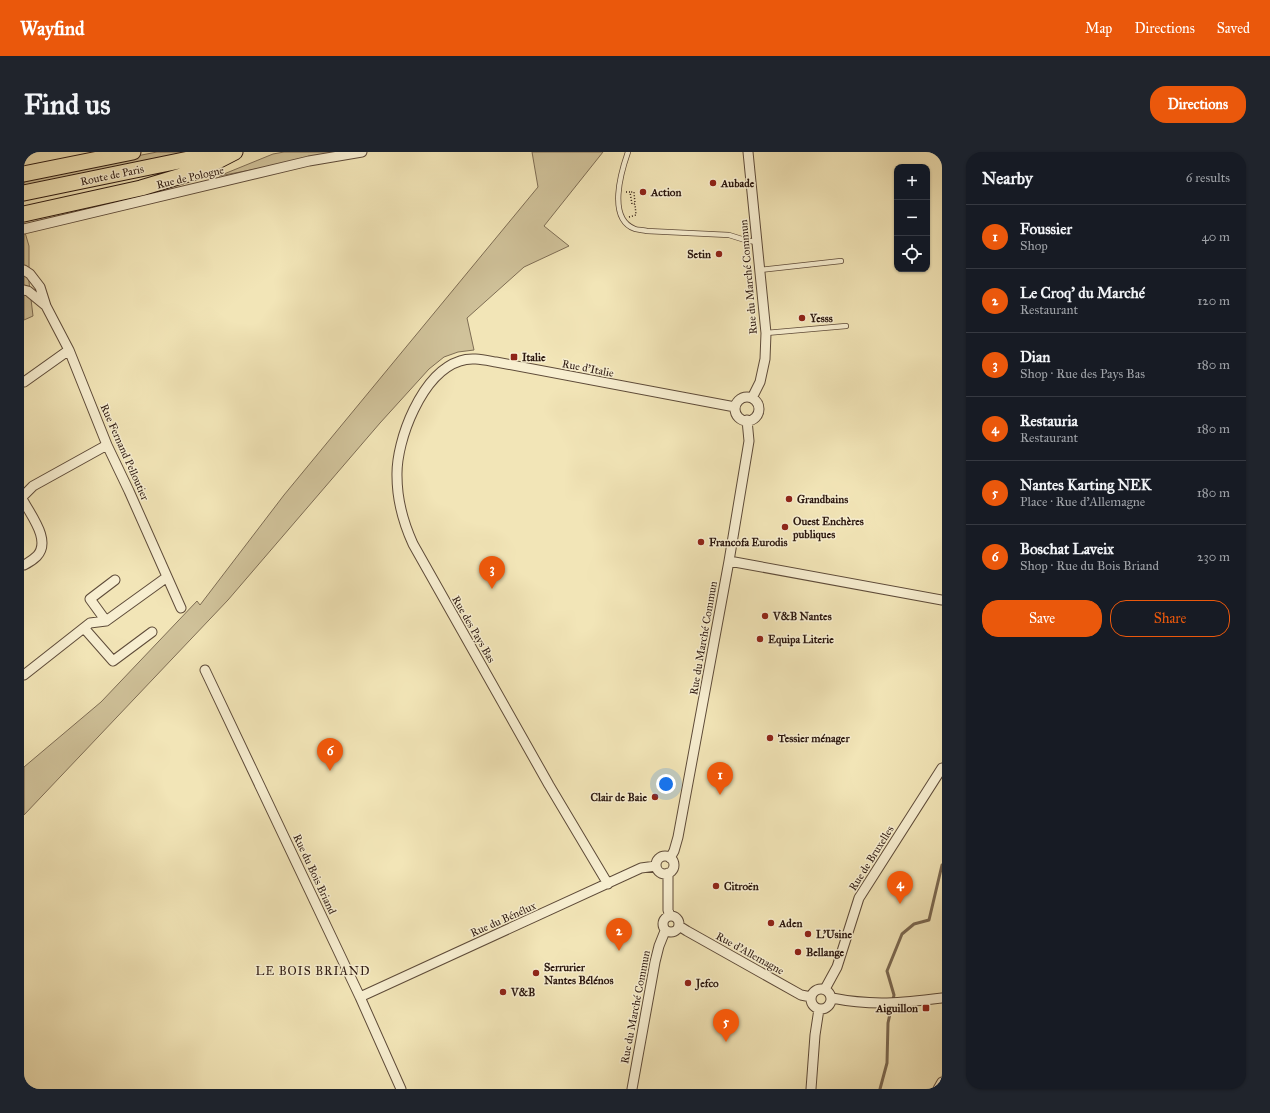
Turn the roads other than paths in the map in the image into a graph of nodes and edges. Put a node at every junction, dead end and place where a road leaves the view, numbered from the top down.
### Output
1 (133, 152) edge
2 (224, 152) edge
3 (235, 152) edge
4 (362, 152) edge
5 (628, 152) edge
6 (748, 152) edge
7 (24, 174) edge
8 (24, 193) edge
9 (24, 214) edge
10 (24, 229) edge
11 (756, 242) junction
12 (841, 261) dead end
13 (24, 270) edge
14 (759, 270) junction
15 (24, 290) edge
16 (46, 306) junction
17 (846, 326) dead end
18 (766, 333) junction
19 (69, 350) junction
20 (439, 374) joint
21 (24, 382) edge
22 (752, 398) junction
23 (735, 408) junction
24 (747, 420) junction
25 (107, 446) junction
26 (24, 495) edge
27 (24, 502) edge
28 (729, 561) junction
29 (24, 565) edge
30 (167, 577) junction
31 (115, 580) dead end
32 (942, 600) edge
33 (181, 608) dead end
34 (106, 621) junction
35 (84, 628) junction
36 (152, 632) dead end
37 (205, 670) dead end
38 (24, 675) edge
39 (942, 768) edge
40 (670, 858) junction
41 (656, 866) junction
42 (668, 873) junction
43 (608, 884) junction
44 (670, 916) junction
45 (679, 926) junction
46 (666, 931) junction
47 (825, 989) junction
48 (360, 997) junction
49 (811, 998) junction
50 (832, 998) junction
51 (942, 998) edge
52 (819, 1009) junction
53 (942, 1082) edge
54 (402, 1089) edge
55 (632, 1089) edge
56 (812, 1089) edge
57 (938, 1089) edge

1 - 7 main road, Route de Paris
2 - 8 main road, Route de Paris
3 - 9 main road
4 - 10 street, Rue de Pologne
5 - 11 lane
6 - 11 street, Rue du Marché Commun
11 - 14 street, Rue du Marché Commun
12 - 14 lane
13 - 16 street, Rue Fernand Pelloutier
14 - 18 street, Rue du Marché Commun
15 - 16 street, Rue Fernand Pelloutier
16 - 19 street, Rue Fernand Pelloutier
17 - 18 lane
18 - 22 street, Rue du Marché Commun
19 - 21 street
19 - 25 street, Rue Fernand Pelloutier
20 - 23 street, Rue d'Italie
20 - 43 street, Rue des Pays Bas
22 - 23 street
22 - 24 street
23 - 24 street
24 - 28 street, Rue du Marché Commun
25 - 26 street
25 - 30 street, Rue Fernand Pelloutier
27 - 29 street
28 - 32 street
28 - 40 street, Rue du Marché Commun
30 - 33 street, Rue Fernand Pelloutier
30 - 34 street
31 - 34 street
34 - 35 street
35 - 36 street
35 - 38 street
37 - 48 street, Rue du Bois Briand
39 - 47 street, Rue de Bruxelles
40 - 41 street
40 - 42 street
41 - 42 street
41 - 43 street, Rue du Bénélux
42 - 44 street
43 - 48 street, Rue du Bénélux
44 - 45 street
44 - 46 street
45 - 46 street
45 - 49 street, Rue d'Allemagne
46 - 55 street, Rue du Marché Commun
47 - 49 street
47 - 50 street
48 - 54 street, Rue du Bois Briand
49 - 52 street
50 - 51 street
50 - 52 street
52 - 56 street
53 - 57 street

